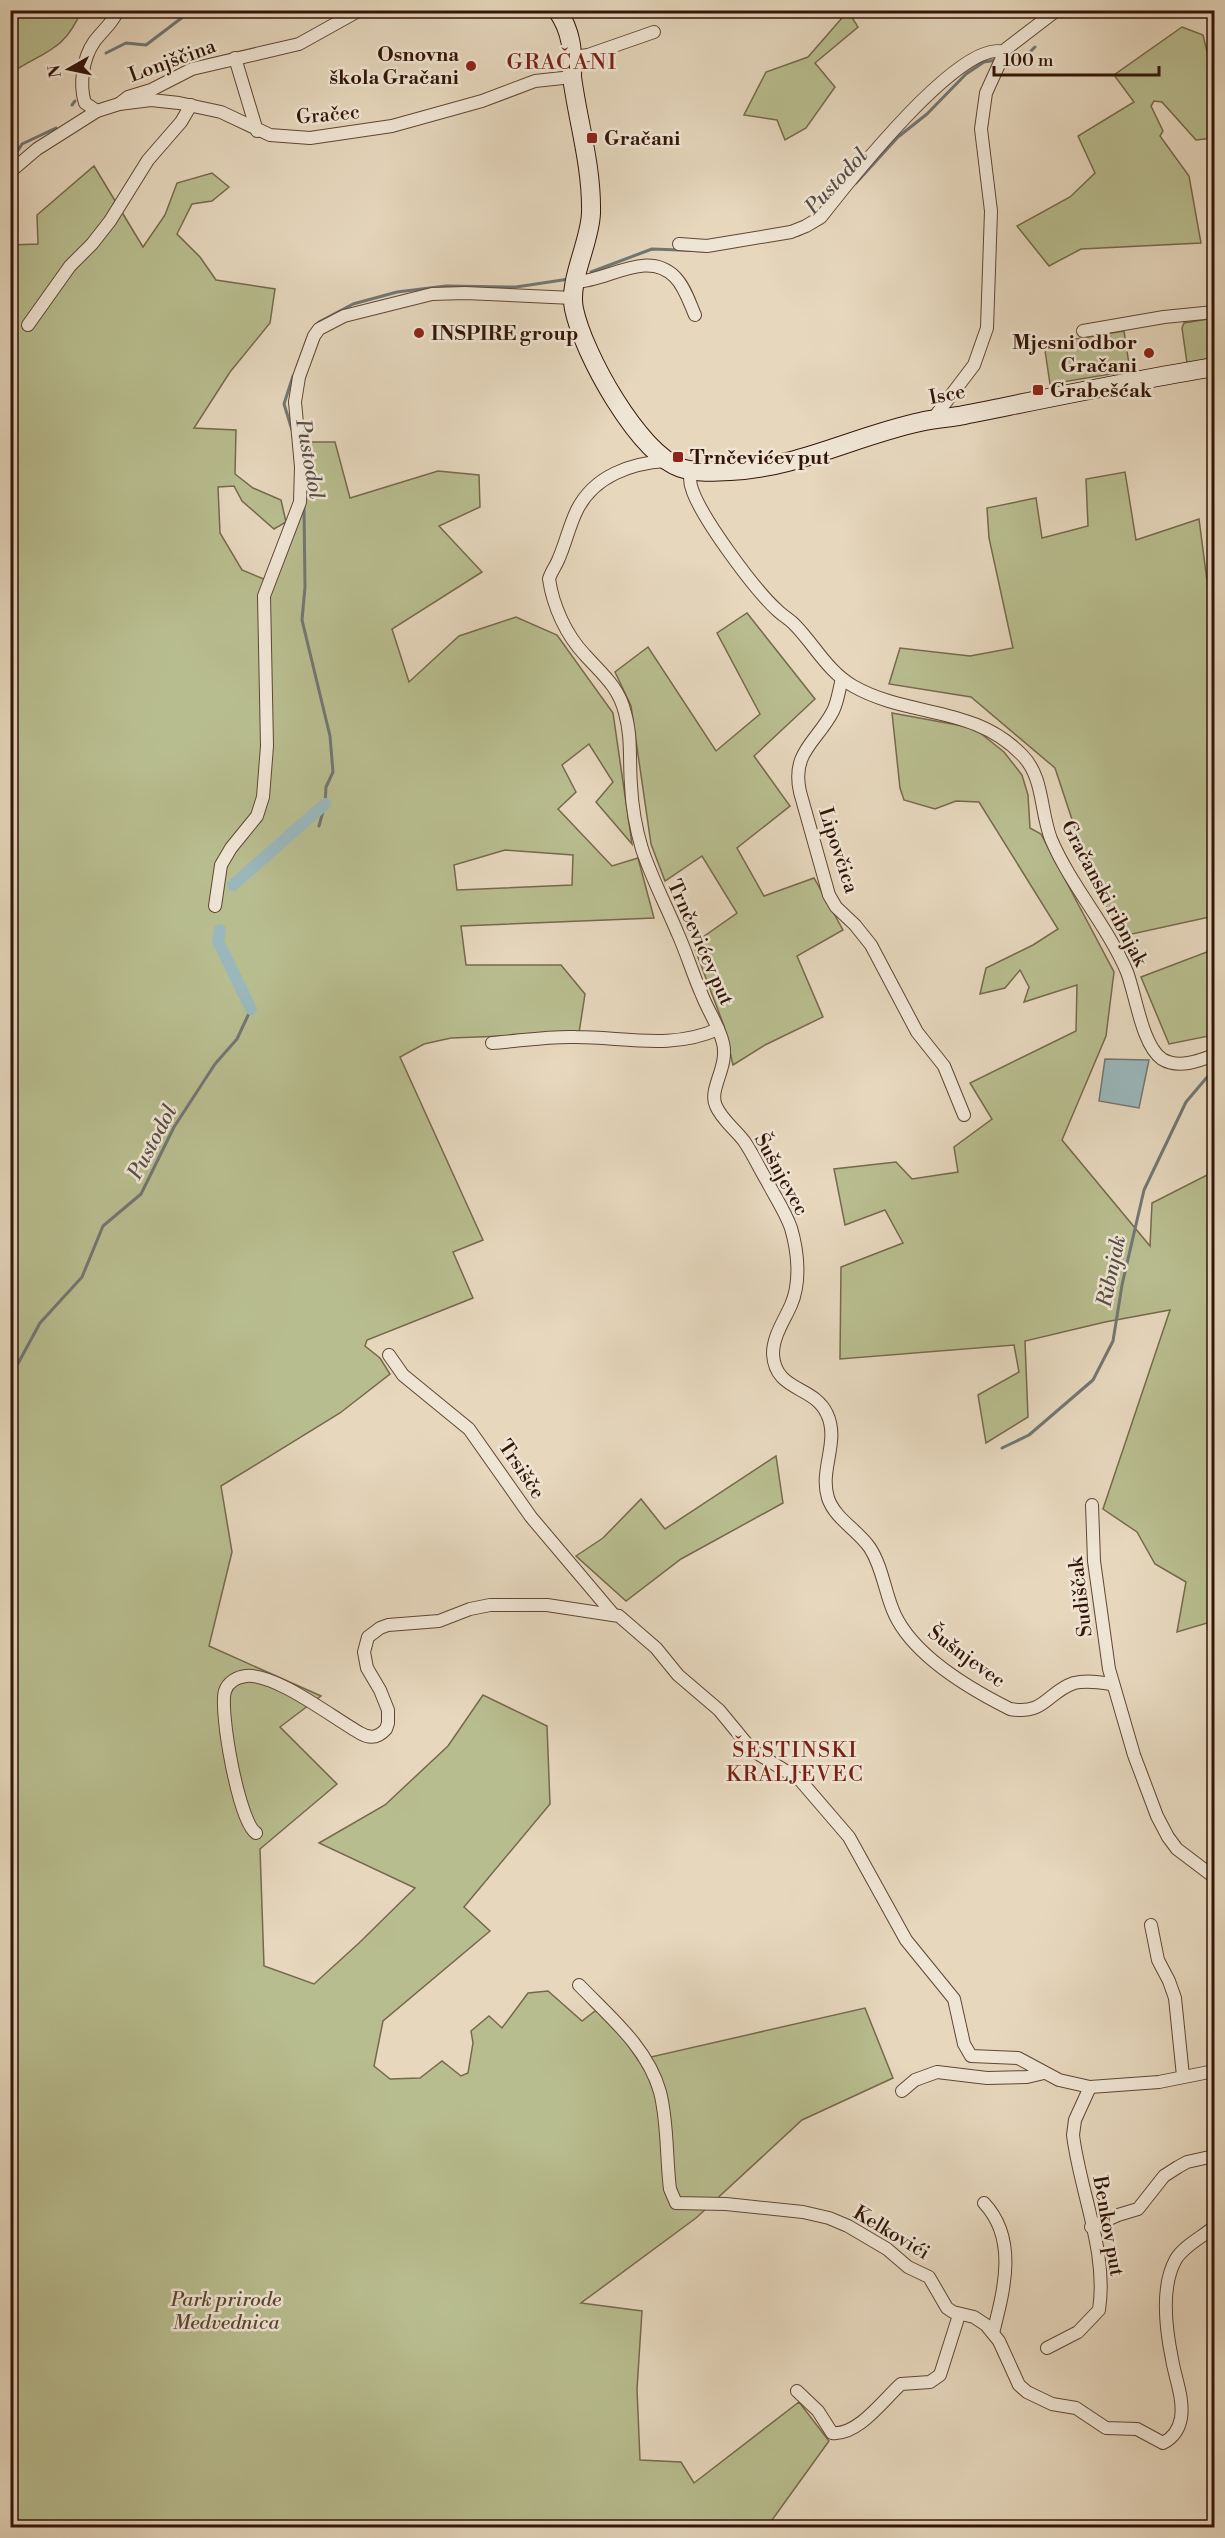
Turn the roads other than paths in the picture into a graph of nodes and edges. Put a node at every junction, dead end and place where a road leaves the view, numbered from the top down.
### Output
1 (118, 10) edge
2 (360, 10) edge
3 (557, 10) edge
4 (1057, 10) edge
5 (654, 32) dead end
6 (573, 57) junction
7 (235, 58) junction
8 (1000, 59) junction
9 (572, 76) junction
10 (119, 104) junction
11 (191, 105) junction
12 (97, 111) junction
13 (257, 130) junction
14 (10, 172) edge
15 (679, 244) dead end
16 (575, 290) junction
17 (1215, 312) edge
18 (695, 315) dead end
19 (27, 325) dead end
20 (1083, 331) dead end
21 (1215, 367) edge
22 (933, 419) junction
23 (647, 443) junction
24 (666, 461) junction
25 (633, 465) junction
26 (691, 470) junction
27 (842, 679) junction
28 (215, 906) dead end
29 (718, 1029) junction
30 (492, 1043) dead end
31 (1215, 1055) edge
32 (964, 1115) dead end
33 (389, 1355) dead end
34 (1092, 1505) dead end
35 (612, 1614) junction
36 (1111, 1684) junction
37 (256, 1833) dead end
38 (1215, 1878) edge
39 (1151, 1925) dead end
40 (579, 1985) dead end
41 (1215, 2071) edge
42 (1044, 2073) junction
43 (1183, 2076) junction
44 (1090, 2087) junction
45 (902, 2091) dead end
46 (1215, 2156) edge
47 (984, 2203) dead end
48 (1091, 2227) junction
49 (1215, 2227) edge
50 (959, 2315) junction
51 (993, 2333) junction
52 (1047, 2348) dead end
53 (797, 2391) dead end

1 - 12 street
2 - 7 street, Lonjščina
3 - 6 street
4 - 8 street
5 - 6 street
6 - 9 street
7 - 10 street, Lonjščina
7 - 13 street
8 - 15 street
8 - 22 street
9 - 13 street, Gračec
9 - 16 street
10 - 11 street, Gračec
10 - 12 street, Lonjščina
11 - 13 street, Gračec
11 - 19 street
12 - 14 street, Lonjščina
16 - 18 street
16 - 23 street
16 - 28 street
17 - 20 street
21 - 22 street, Isce
22 - 26 street, Isce
23 - 24 street
23 - 25 street, Trnčevićev put
24 - 25 street, Trnčevićev put
24 - 26 street
25 - 29 street, Trnčevićev put
26 - 27 street, Gračanski ribnjak
27 - 31 street, Gračanski ribnjak
27 - 32 street, Lipovčica
29 - 30 street
29 - 36 street, Šušnjevec
33 - 35 street, Trsišče
34 - 36 street, Sudiščak
35 - 37 street
35 - 42 street
36 - 38 street
39 - 43 street
40 - 50 street, Kelkovići
41 - 43 street
42 - 44 street
42 - 45 street
43 - 44 street
44 - 48 street, Benkov put
46 - 48 street
47 - 51 street
48 - 52 street, Benkov put
49 - 51 street
50 - 51 street, Kelkovići
50 - 53 street

